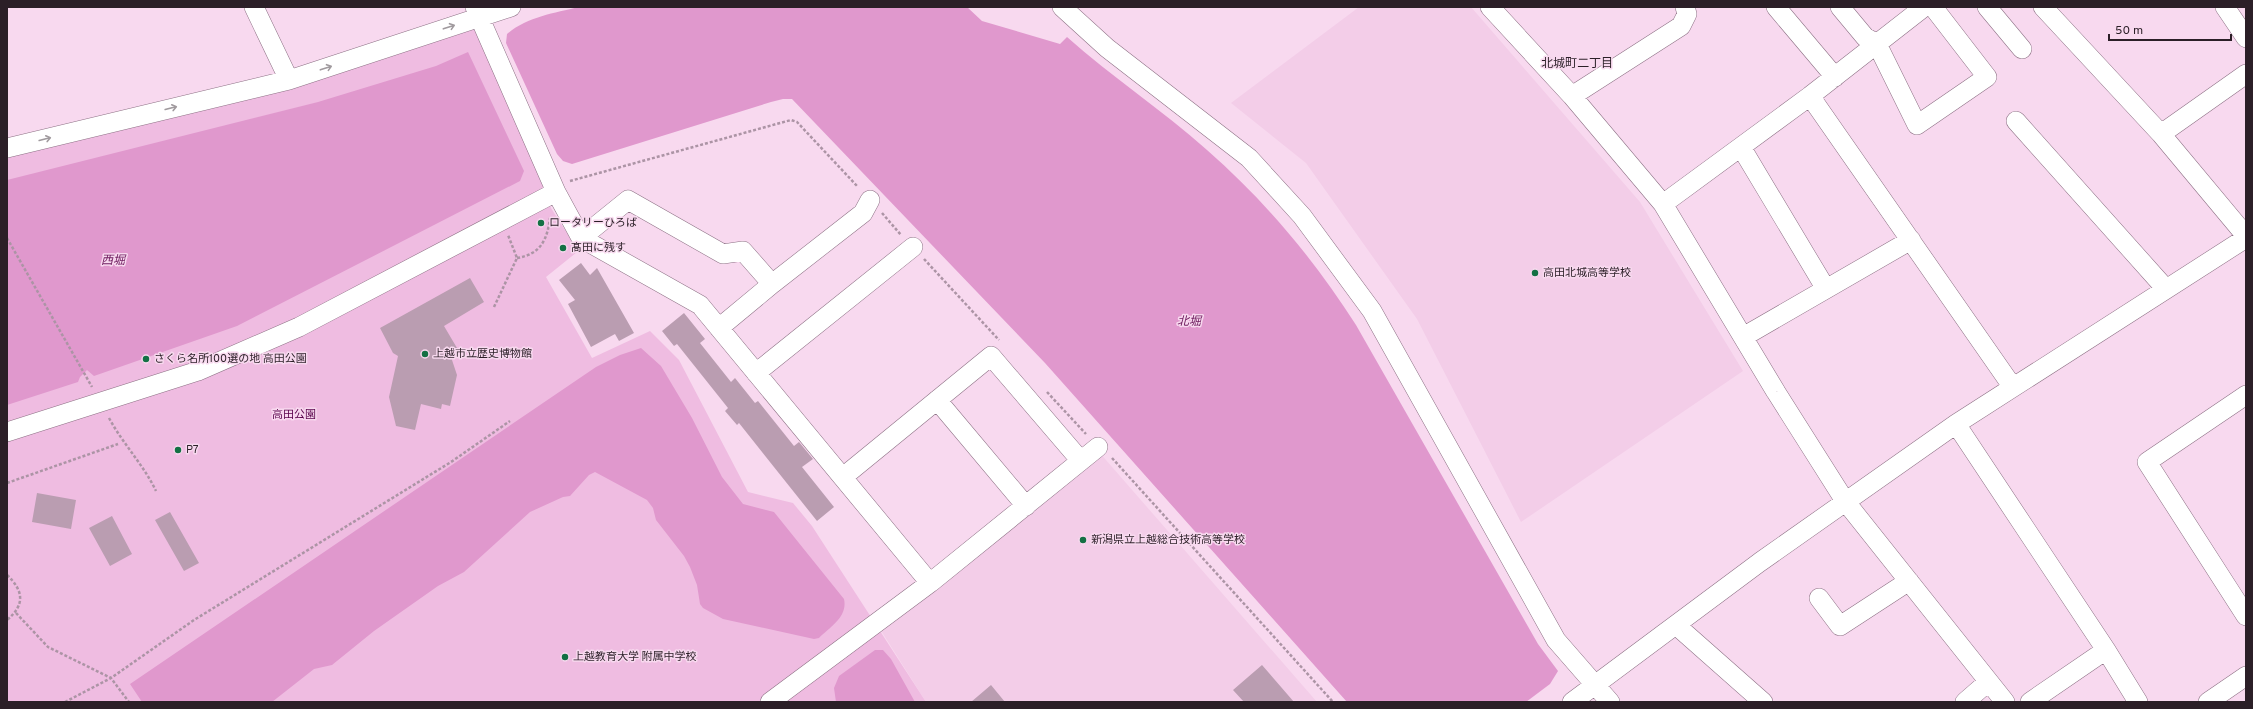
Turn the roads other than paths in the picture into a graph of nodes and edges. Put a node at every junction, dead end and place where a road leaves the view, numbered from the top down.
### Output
1 (254, 7) edge
2 (511, 7) edge
3 (1062, 7) edge
4 (1490, 7) edge
5 (1685, 7) edge
6 (1776, 7) edge
7 (1840, 7) edge
8 (1924, 7) edge
9 (1933, 7) edge
10 (1987, 7) edge
11 (2042, 7) edge
12 (2224, 7) edge
13 (477, 12) edge
14 (2246, 38) edge
15 (1877, 44) junction
16 (2022, 49) dead end
17 (2246, 74) edge
18 (1835, 77) junction
19 (289, 80) junction
20 (1572, 96) junction
21 (1810, 96) junction
22 (2016, 121) dead end
23 (2161, 134) junction
24 (1741, 147) junction
25 (7, 148) edge
26 (556, 192) junction
27 (870, 200) dead end
28 (1663, 204) junction
29 (2246, 237) edge
30 (581, 238) junction
31 (1911, 240) junction
32 (913, 247) dead end
33 (772, 284) junction
34 (1826, 289) junction
35 (2166, 289) junction
36 (719, 328) junction
37 (1743, 337) junction
38 (756, 373) junction
39 (2012, 386) junction
40 (2246, 395) edge
41 (937, 400) junction
42 (1956, 424) junction
43 (7, 432) edge
44 (1098, 447) road end
45 (1081, 461) junction
46 (842, 477) junction
47 (1845, 500) junction
48 (1026, 506) junction
49 (1909, 581) junction
50 (930, 583) junction
51 (1819, 598) dead end
52 (2246, 616) edge
53 (1677, 626) junction
54 (2106, 650) junction
55 (2246, 676) edge
56 (1988, 682) junction
57 (1594, 685) junction
58 (770, 702) edge
59 (1572, 702) edge
60 (1610, 702) edge
61 (1763, 702) edge
62 (1965, 702) edge
63 (2005, 702) edge
64 (2030, 702) edge
65 (2138, 702) edge
66 (2208, 702) edge

1 - 19 street
2 - 13 street
3 - 57 street
4 - 20 street
5 - 20 street
6 - 18 street
7 - 15 street
8 - 15 street
9 - 15 street
10 - 16 street
11 - 23 street
12 - 14 street
19 -> 13 street
13 - 26 street
15 - 18 street
17 - 23 street
18 - 21 street
25 -> 19 street
20 - 28 street
21 - 24 street
21 - 31 street
22 - 35 street
23 - 29 street
24 - 28 street
24 - 34 street
26 - 30 street
26 - 43 street
27 - 33 street
28 - 37 street
29 - 35 street
30 - 33 street
30 - 36 street
31 - 34 street
31 - 39 street
32 - 38 street
33 - 36 street
34 - 37 street
35 - 39 street
36 - 38 street
37 - 47 street
38 - 46 street
39 - 42 street
40 - 52 street
41 - 45 street
41 - 46 street
41 - 48 street
42 - 47 street
42 - 54 street
44 - 45 street
45 - 48 street
46 - 50 street
47 - 49 street
47 - 53 street
48 - 50 street
49 - 51 street
49 - 56 street
50 - 58 street
53 - 57 street
53 - 61 street
54 - 64 street
54 - 65 street
55 - 66 street
56 - 62 street
56 - 63 street
57 - 59 street
57 - 60 street

